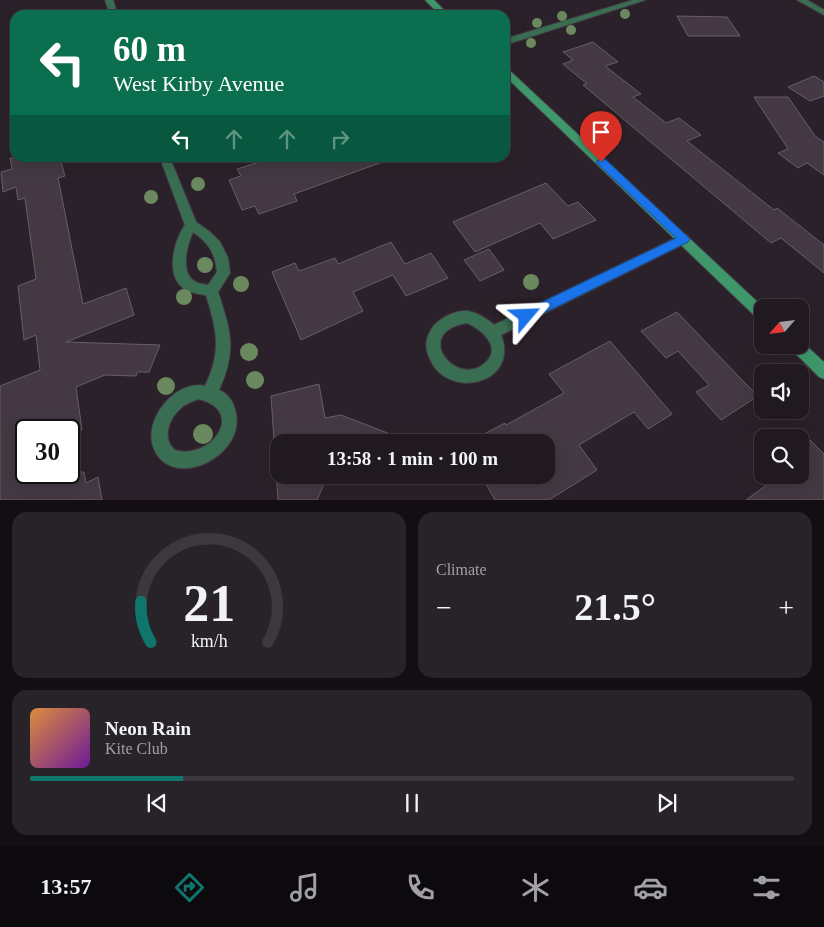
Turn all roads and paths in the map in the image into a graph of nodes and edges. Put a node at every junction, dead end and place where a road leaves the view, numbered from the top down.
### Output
1 (429, 0) edge
2 (641, 0) edge
3 (801, 0) edge
4 (440, 10) edge
5 (824, 13) edge
6 (510, 40) edge
7 (510, 76) edge
8 (167, 162) edge
9 (191, 225) junction
10 (684, 239) junction
11 (211, 291) junction
12 (754, 306) edge
13 (493, 332) junction
14 (805, 354) edge
15 (824, 372) edge
16 (210, 393) junction

1 - 4 main road
2 - 6 street
3 - 5 street
7 - 10 main road
8 - 9 street
9 - 11 street
9 - 11 street
10 - 12 main road
10 - 13 street
11 - 16 street
13 - 13 street
14 - 15 main road
16 - 16 street

